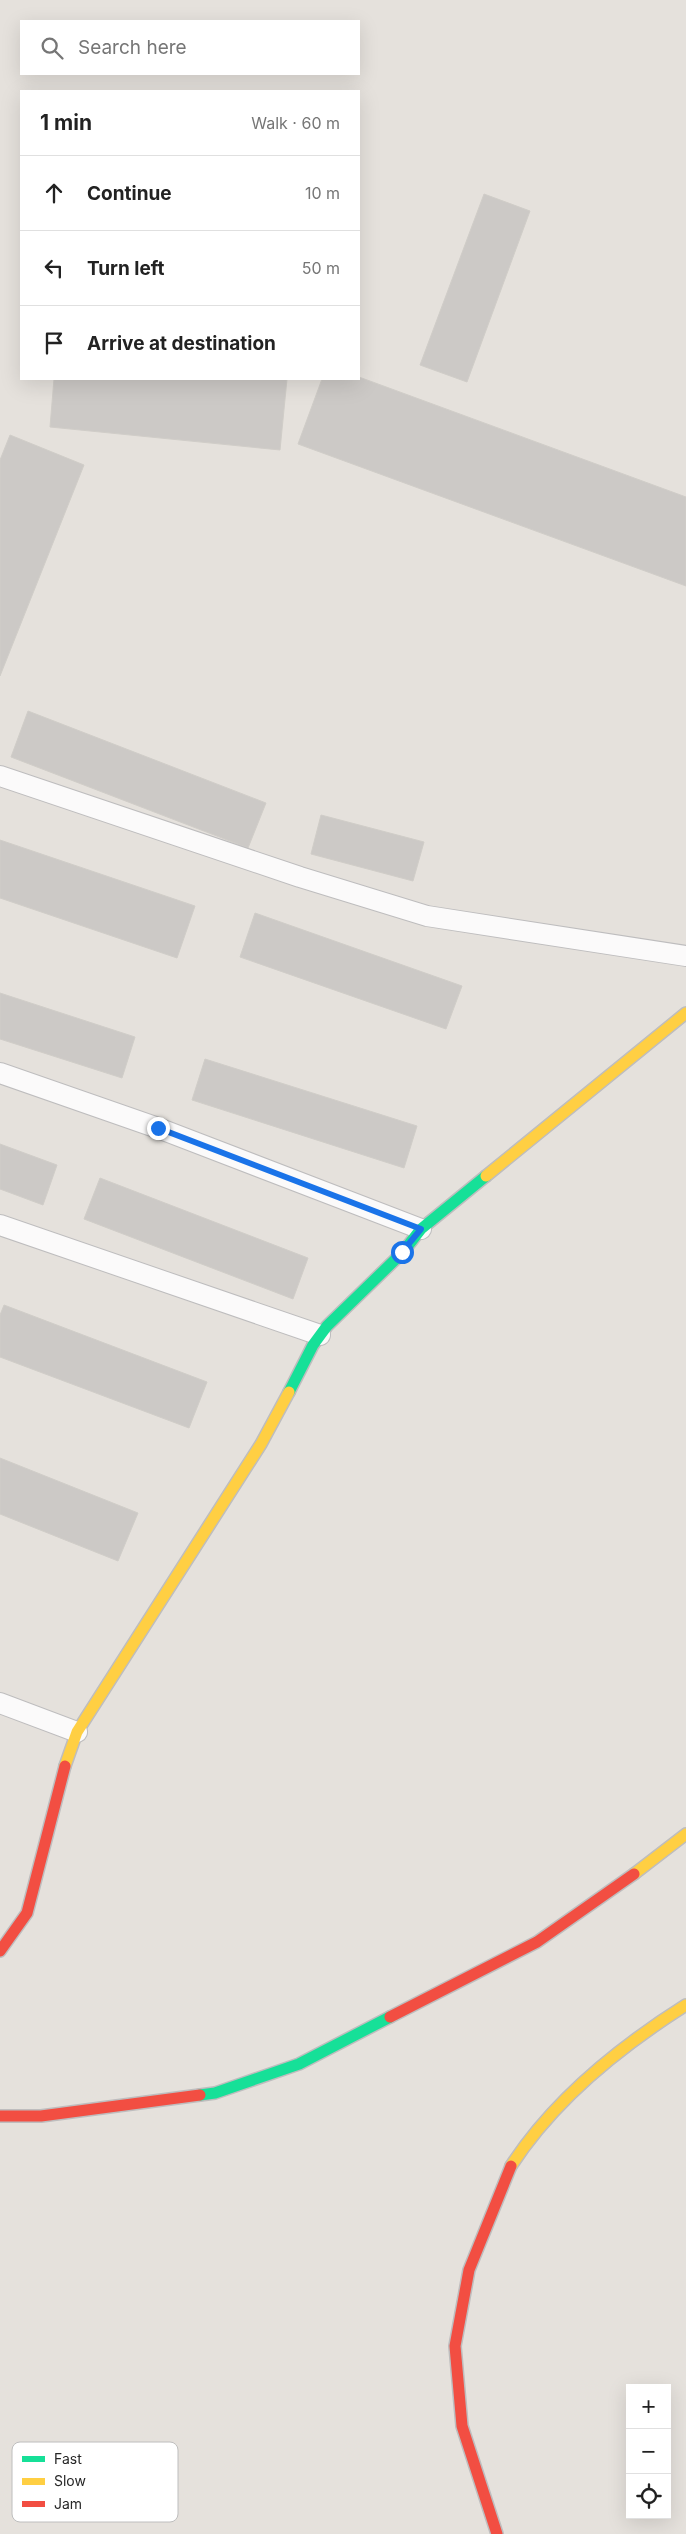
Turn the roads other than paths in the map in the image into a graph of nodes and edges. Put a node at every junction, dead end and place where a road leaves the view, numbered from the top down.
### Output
1 (0, 776) edge
2 (686, 956) edge
3 (686, 1013) edge
4 (0, 1073) edge
5 (0, 1225) edge
6 (421, 1229) junction
7 (320, 1335) junction
8 (0, 1703) edge
9 (77, 1732) junction
10 (686, 1834) edge
11 (0, 1951) edge
12 (686, 2005) edge
13 (0, 2116) edge
14 (497, 2534) edge

1 - 2 lane
3 - 6 street
4 - 6 lane
5 - 7 lane
6 - 7 street
7 - 9 street
8 - 9 lane
9 - 11 street
10 - 13 street
12 - 14 street

